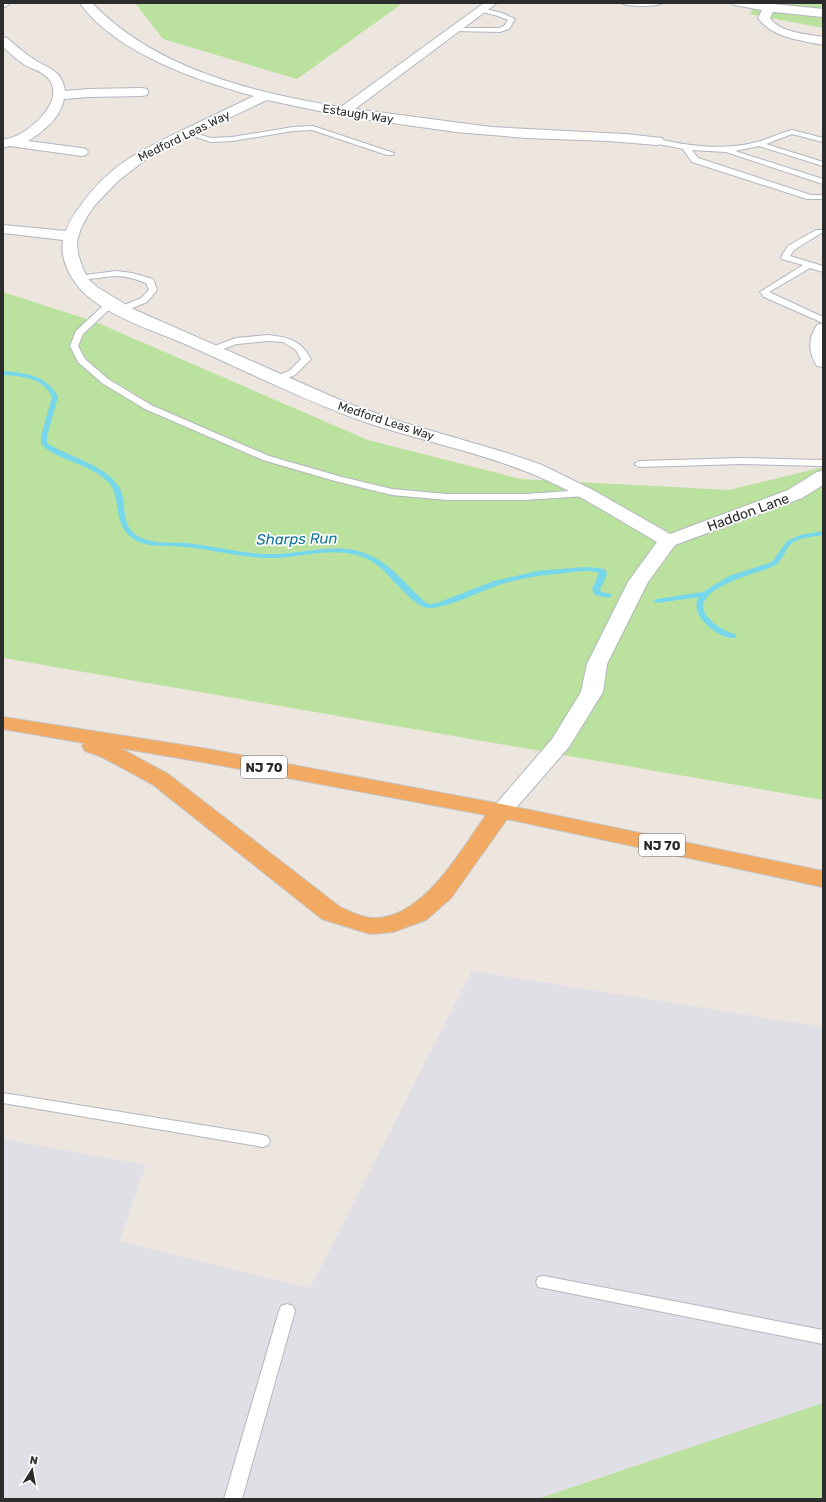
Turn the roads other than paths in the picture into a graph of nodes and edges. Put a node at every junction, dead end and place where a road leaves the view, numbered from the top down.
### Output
1 (86, 3) edge
2 (624, 3) edge
3 (660, 3) edge
4 (738, 3) edge
5 (486, 6) edge
6 (769, 8) junction
7 (823, 13) edge
8 (455, 30) junction
9 (3, 41) edge
10 (823, 41) edge
11 (142, 92) dead end
12 (58, 96) junction
13 (265, 96) junction
14 (342, 112) junction
15 (188, 132) junction
16 (823, 140) edge
17 (657, 141) joint
18 (6, 143) edge
19 (759, 144) junction
20 (686, 147) junction
21 (727, 150) junction
22 (80, 152) dead end
23 (390, 153) dead end
24 (823, 164) edge
25 (823, 182) edge
26 (823, 197) edge
27 (3, 229) edge
28 (819, 232) dead end
29 (71, 236) junction
30 (809, 265) junction
31 (823, 269) edge
32 (81, 278) junction
33 (117, 306) junction
34 (823, 320) edge
35 (823, 328) edge
36 (820, 344) edge
37 (212, 350) junction
38 (823, 362) edge
39 (277, 380) junction
40 (823, 463) edge
41 (639, 464) dead end
42 (823, 476) edge
43 (585, 493) junction
44 (668, 541) junction
45 (3, 723) edge
46 (27, 726) junction
47 (501, 811) junction
48 (823, 879) edge
49 (3, 1098) edge
50 (263, 1141) dead end
51 (544, 1282) dead end
52 (287, 1311) dead end
53 (823, 1337) edge
54 (233, 1499) edge

1 - 13 street, Estaugh Way
2 - 3 lane
4 - 6 street
5 - 8 street
5 - 8 lane
6 - 7 street
6 - 10 street
8 - 14 street
9 - 12 street
11 - 12 street
12 - 18 street
13 - 14 street, Estaugh Way
13 - 15 street, Medford Leas Way
14 - 17 street, Estaugh Way
15 - 23 lane
15 - 29 street, Medford Leas Way
16 - 19 lane
17 - 20 lane
18 - 22 street
19 - 21 lane
19 - 24 lane
20 - 21 lane
20 - 26 lane
21 - 25 lane
27 - 29 street
28 - 30 lane
29 - 32 street, Medford Leas Way
30 - 31 lane
30 - 34 lane
32 - 33 street, Medford Leas Way
32 - 33 lane
33 - 37 street, Medford Leas Way
33 - 43 lane
35 - 36 street
36 - 38 street
37 - 39 street, Medford Leas Way
37 - 39 lane
39 - 43 street, Medford Leas Way
40 - 41 lane
42 - 44 street, Haddon Lane
43 - 44 street, Medford Leas Way
44 - 47 street
45 - 46 highway, NJ 70
46 - 47 highway, NJ 70
46 - 47 highway
47 - 48 highway, NJ 70
49 - 50 lane
51 - 53 lane
52 - 54 lane

